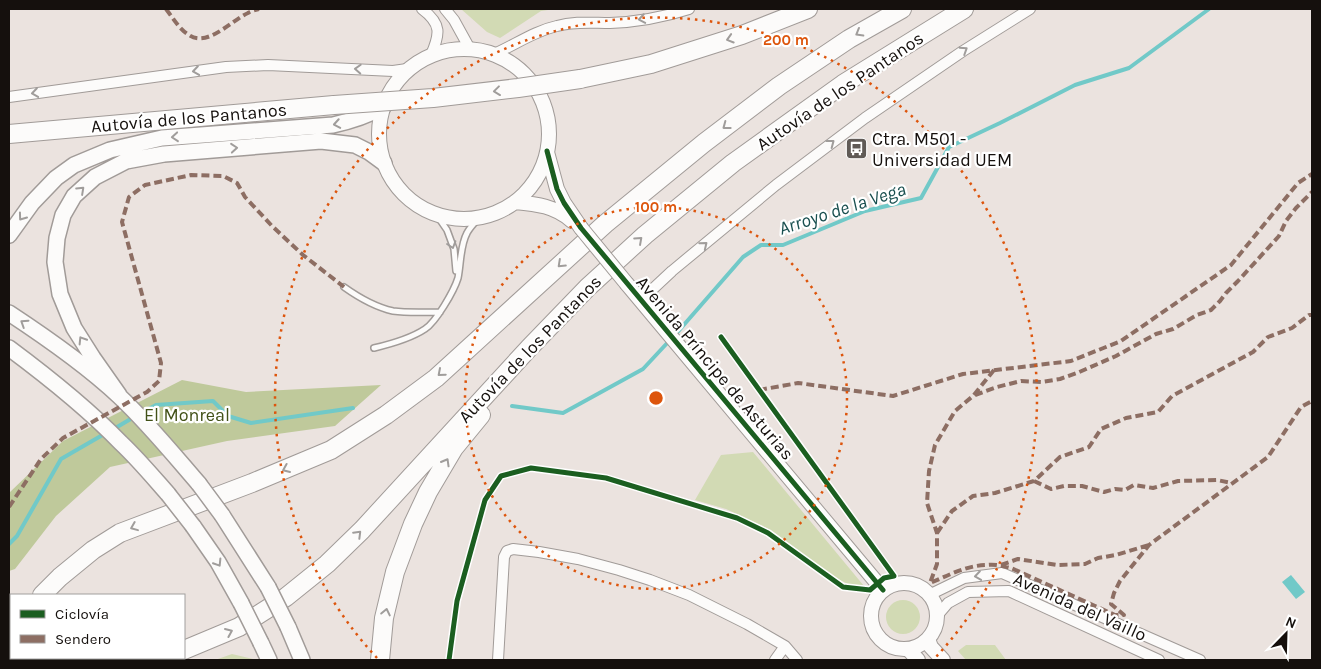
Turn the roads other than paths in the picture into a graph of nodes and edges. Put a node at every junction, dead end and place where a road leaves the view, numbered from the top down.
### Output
1 (422, 9) edge
2 (444, 9) edge
3 (689, 9) edge
4 (808, 9) edge
5 (902, 9) edge
6 (964, 9) edge
7 (1030, 9) edge
8 (470, 49) junction
9 (494, 54) junction
10 (431, 55) junction
11 (407, 70) junction
12 (9, 97) edge
13 (383, 108) junction
14 (9, 134) edge
15 (547, 151) junction
16 (384, 163) junction
17 (515, 202) junction
18 (436, 214) junction
19 (479, 217) junction
20 (581, 228) junction
21 (9, 236) edge
22 (457, 279) junction
23 (344, 287) dead end
24 (587, 288) junction
25 (641, 300) junction
26 (440, 312) junction
27 (9, 313) edge
28 (9, 348) edge
29 (374, 348) dead end
30 (119, 395) junction
31 (883, 590) junction
32 (43, 594) edge
33 (929, 595) junction
34 (936, 617) junction
35 (928, 639) junction
36 (785, 646) junction
37 (908, 649) junction
38 (185, 650) edge
39 (269, 660) edge
40 (302, 660) edge
41 (380, 660) edge
42 (498, 660) edge
43 (775, 660) edge
44 (797, 660) edge
45 (918, 660) edge
46 (943, 660) edge
47 (1160, 660) edge
48 (1200, 660) edge

1 - 10 street
2 - 8 street
3 -> 9 street
4 -> 14 highway, Autovía de los Pantanos, bridge
5 -> 32 highway
24 -> 6 highway, Autovía de los Pantanos
25 -> 7 street
8 - 9 street
8 - 10 street
9 - 15 street
10 - 11 street
11 -> 12 street
11 - 13 street
13 - 16 street
13 -> 21 main road
15 - 17 street
15 - 20 street, Avenida Príncipe de Asturias
16 - 18 street
30 -> 16 main road
17 - 19 street
17 - 20 street, Avenida Príncipe de Asturias
18 - 19 street
18 -> 22 lane
19 - 22 lane
20 - 25 street, Avenida Príncipe de Asturias, bridge
22 - 26 lane
23 - 26 lane
38 -> 24 highway, Autovía de los Pantanos
41 -> 24 highway
25 - 31 street, Avenida Príncipe de Asturias
26 - 29 lane
30 -> 27 main road
28 -> 39 main road, bridge
30 - 40 main road, bridge
31 - 33 street
31 - 37 street
33 - 34 street
48 -> 33 street, Avenida del Vaillo
34 - 35 street
34 - 47 street, Avenida del Vaillo
35 - 37 street
35 - 46 street
36 - 42 street
36 - 43 street
36 - 44 street
37 - 45 street

